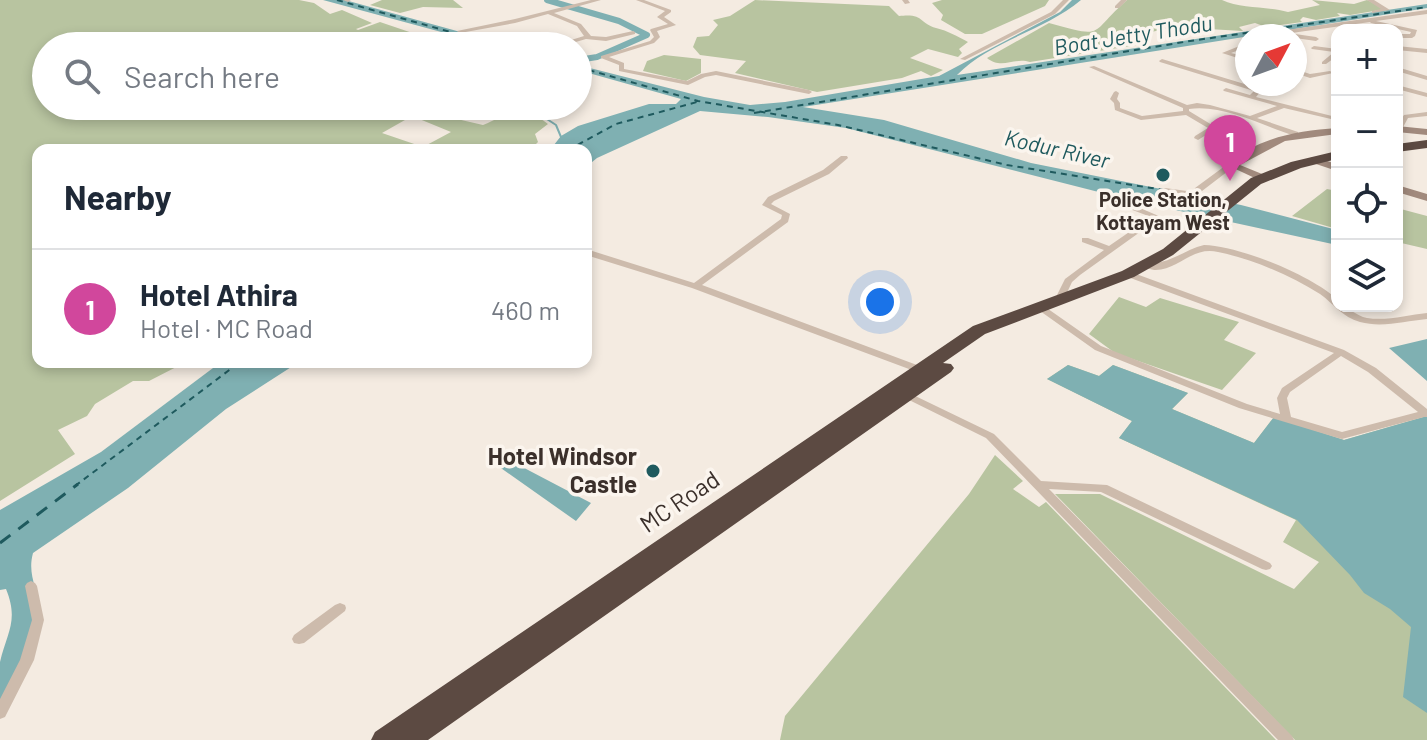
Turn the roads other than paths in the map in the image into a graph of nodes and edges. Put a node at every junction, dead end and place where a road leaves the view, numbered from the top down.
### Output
1 (598, 0) edge
2 (639, 0) edge
3 (1066, 0) edge
4 (1124, 0) edge
5 (1370, 0) edge
6 (547, 2) dead end
7 (565, 7) junction
8 (1117, 7) dead end
9 (547, 12) junction
10 (1427, 12) edge
11 (1363, 20) junction
12 (1290, 24) edge
13 (1382, 24) edge
14 (1307, 28) edge
15 (1403, 28) edge
16 (460, 31) dead end
17 (582, 32) edge
18 (633, 33) dead end
19 (1403, 36) edge
20 (592, 38) edge
21 (1307, 38) edge
22 (1316, 39) dead end
23 (1314, 48) dead end
24 (1235, 49) edge
25 (1403, 49) edge
26 (1331, 51) edge
27 (1427, 51) edge
28 (1235, 56) edge
29 (1331, 57) edge
30 (963, 59) dead end
31 (1162, 61) dead end
32 (1324, 63) dead end
33 (1092, 67) dead end
34 (1403, 71) edge
35 (1330, 73) dead end
36 (1208, 75) junction
37 (1307, 75) edge
38 (1415, 75) junction
39 (1427, 78) edge
40 (1235, 81) edge
41 (1198, 82) dead end
42 (1403, 82) edge
43 (1403, 88) edge
44 (1226, 90) dead end
45 (809, 92) dead end
46 (1116, 93) dead end
47 (1427, 95) edge
48 (1253, 96) edge
49 (1251, 98) junction
50 (1148, 106) dead end
51 (1281, 107) junction
52 (1186, 110) junction
53 (1427, 114) edge
54 (1167, 115) junction
55 (1247, 119) junction
56 (1331, 119) edge
57 (1403, 120) edge
58 (1403, 130) edge
59 (1331, 131) edge
60 (1427, 132) edge
61 (1295, 134) junction
62 (1198, 138) dead end
63 (1427, 144) edge
64 (1403, 147) edge
65 (1331, 156) edge
66 (844, 158) dead end
67 (1314, 160) junction
68 (1232, 165) junction
69 (1331, 166) edge
70 (1263, 178) junction
71 (1165, 190) dead end
72 (1403, 190) edge
73 (1109, 198) dead end
74 (1427, 198) edge
75 (1085, 240) dead end
76 (1111, 250) junction
77 (592, 254) edge
78 (1145, 265) junction
79 (1128, 274) junction
80 (695, 286) junction
81 (1061, 297) junction
82 (1038, 306) junction
83 (1427, 316) edge
84 (1012, 318) junction
85 (1341, 352) junction
86 (921, 370) junction
87 (907, 395) junction
88 (1426, 413) edge
89 (1286, 419) junction
90 (1037, 485) junction
91 (734, 506) junction
92 (1266, 566) dead end
93 (31, 586) dead end
94 (340, 608) dead end
95 (299, 639) dead end
96 (0, 713) edge
97 (384, 740) edge
98 (408, 740) edge
99 (1287, 740) edge

1 - 7 street
2 - 45 street
3 - 30 street
4 - 8 street
5 - 12 street
6 - 7 street
7 - 9 street
9 - 16 street
9 - 17 street
10 - 11 street
11 - 13 street
11 - 14 street
15 - 19 street
18 - 20 street
21 - 22 street
23 - 26 street
24 - 28 street
25 - 27 street
29 - 32 street
31 - 36 street
33 - 52 street
34 - 38 street
35 - 37 street
36 - 40 street
36 - 41 street
38 - 39 street
38 - 42 street
43 - 47 street
44 - 49 street
46 - 54 street
48 - 49 street
49 - 51 street
50 - 54 street
51 - 55 street
51 - 56 street
52 - 54 street
52 - 55 street
52 - 62 street
53 - 57 street
55 - 61 street
58 - 60 main road
59 - 61 main road
61 - 68 main road
63 - 64 highway
65 - 67 highway, MC Road
66 - 80 street
67 - 69 main road
67 - 70 highway, MC Road
68 - 70 main road
68 - 71 street
70 - 78 highway, MC Road
72 - 74 main road
73 - 76 street
75 - 76 street
76 - 81 street
77 - 80 street
78 - 79 highway, MC Road
78 - 83 street
79 - 81 highway, MC Road
79 - 85 street
80 - 86 street
81 - 82 highway, MC Road
82 - 84 highway, MC Road
82 - 89 street
84 - 86 highway, MC Road
84 - 87 highway, MC Road
85 - 88 street
85 - 89 street
86 - 91 highway, MC Road
87 - 90 street
87 - 91 highway, MC Road
88 - 89 street
90 - 92 street
90 - 99 street
91 - 97 highway, MC Road
91 - 98 highway, MC Road
93 - 96 street
94 - 95 street

